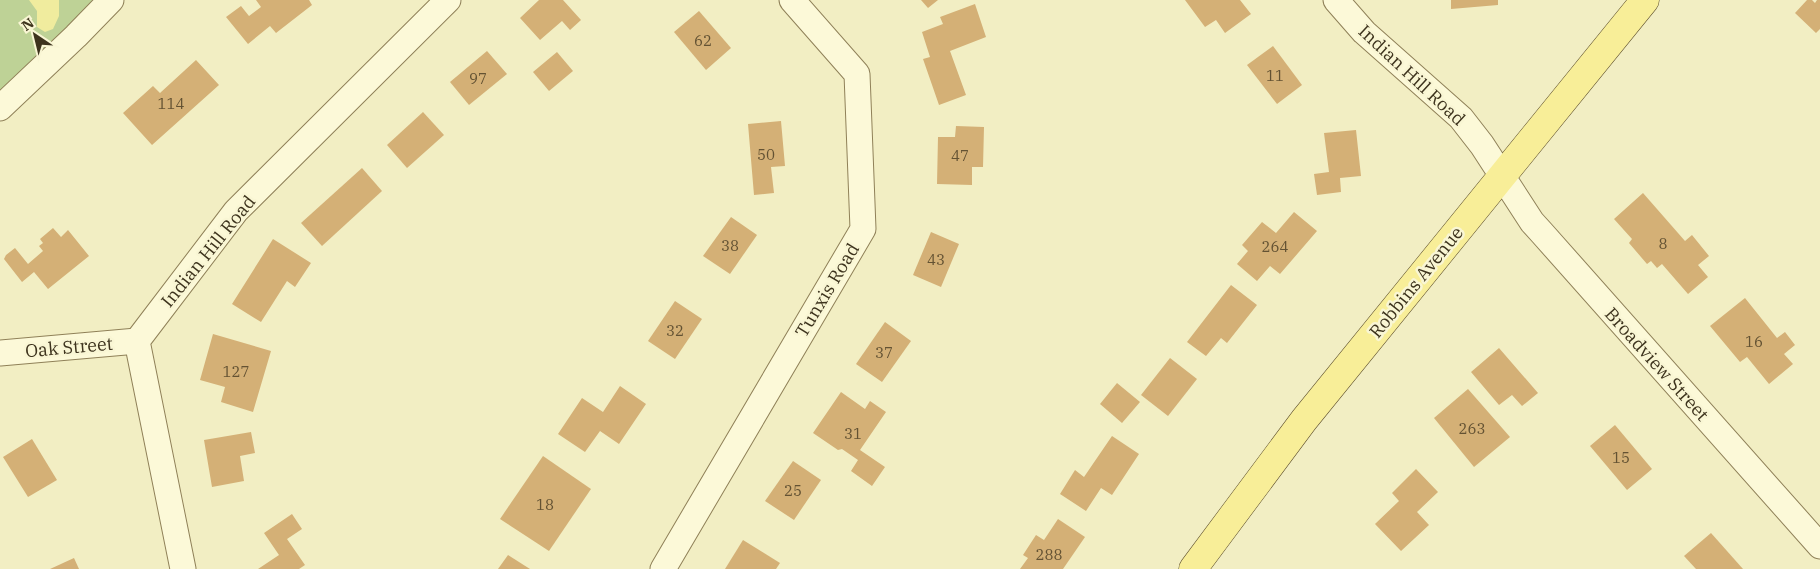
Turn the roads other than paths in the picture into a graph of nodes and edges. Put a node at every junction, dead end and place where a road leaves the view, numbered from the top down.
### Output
1 (111, 0) edge
2 (448, 0) edge
3 (792, 0) edge
4 (1336, 0) edge
5 (1645, 0) edge
6 (0, 108) edge
7 (1503, 176) junction
8 (137, 341) junction
9 (0, 353) edge
10 (1820, 546) edge
11 (183, 569) edge
12 (663, 569) edge
13 (1193, 569) edge

1 - 6 street
2 - 8 street, Indian Hill Road
3 - 12 street, Tunxis Road
4 - 7 street, Indian Hill Road
5 - 7 main road, Robbins Avenue
7 - 10 street, Broadview Street
7 - 13 main road, Robbins Avenue
8 - 9 street, Oak Street
8 - 11 street

